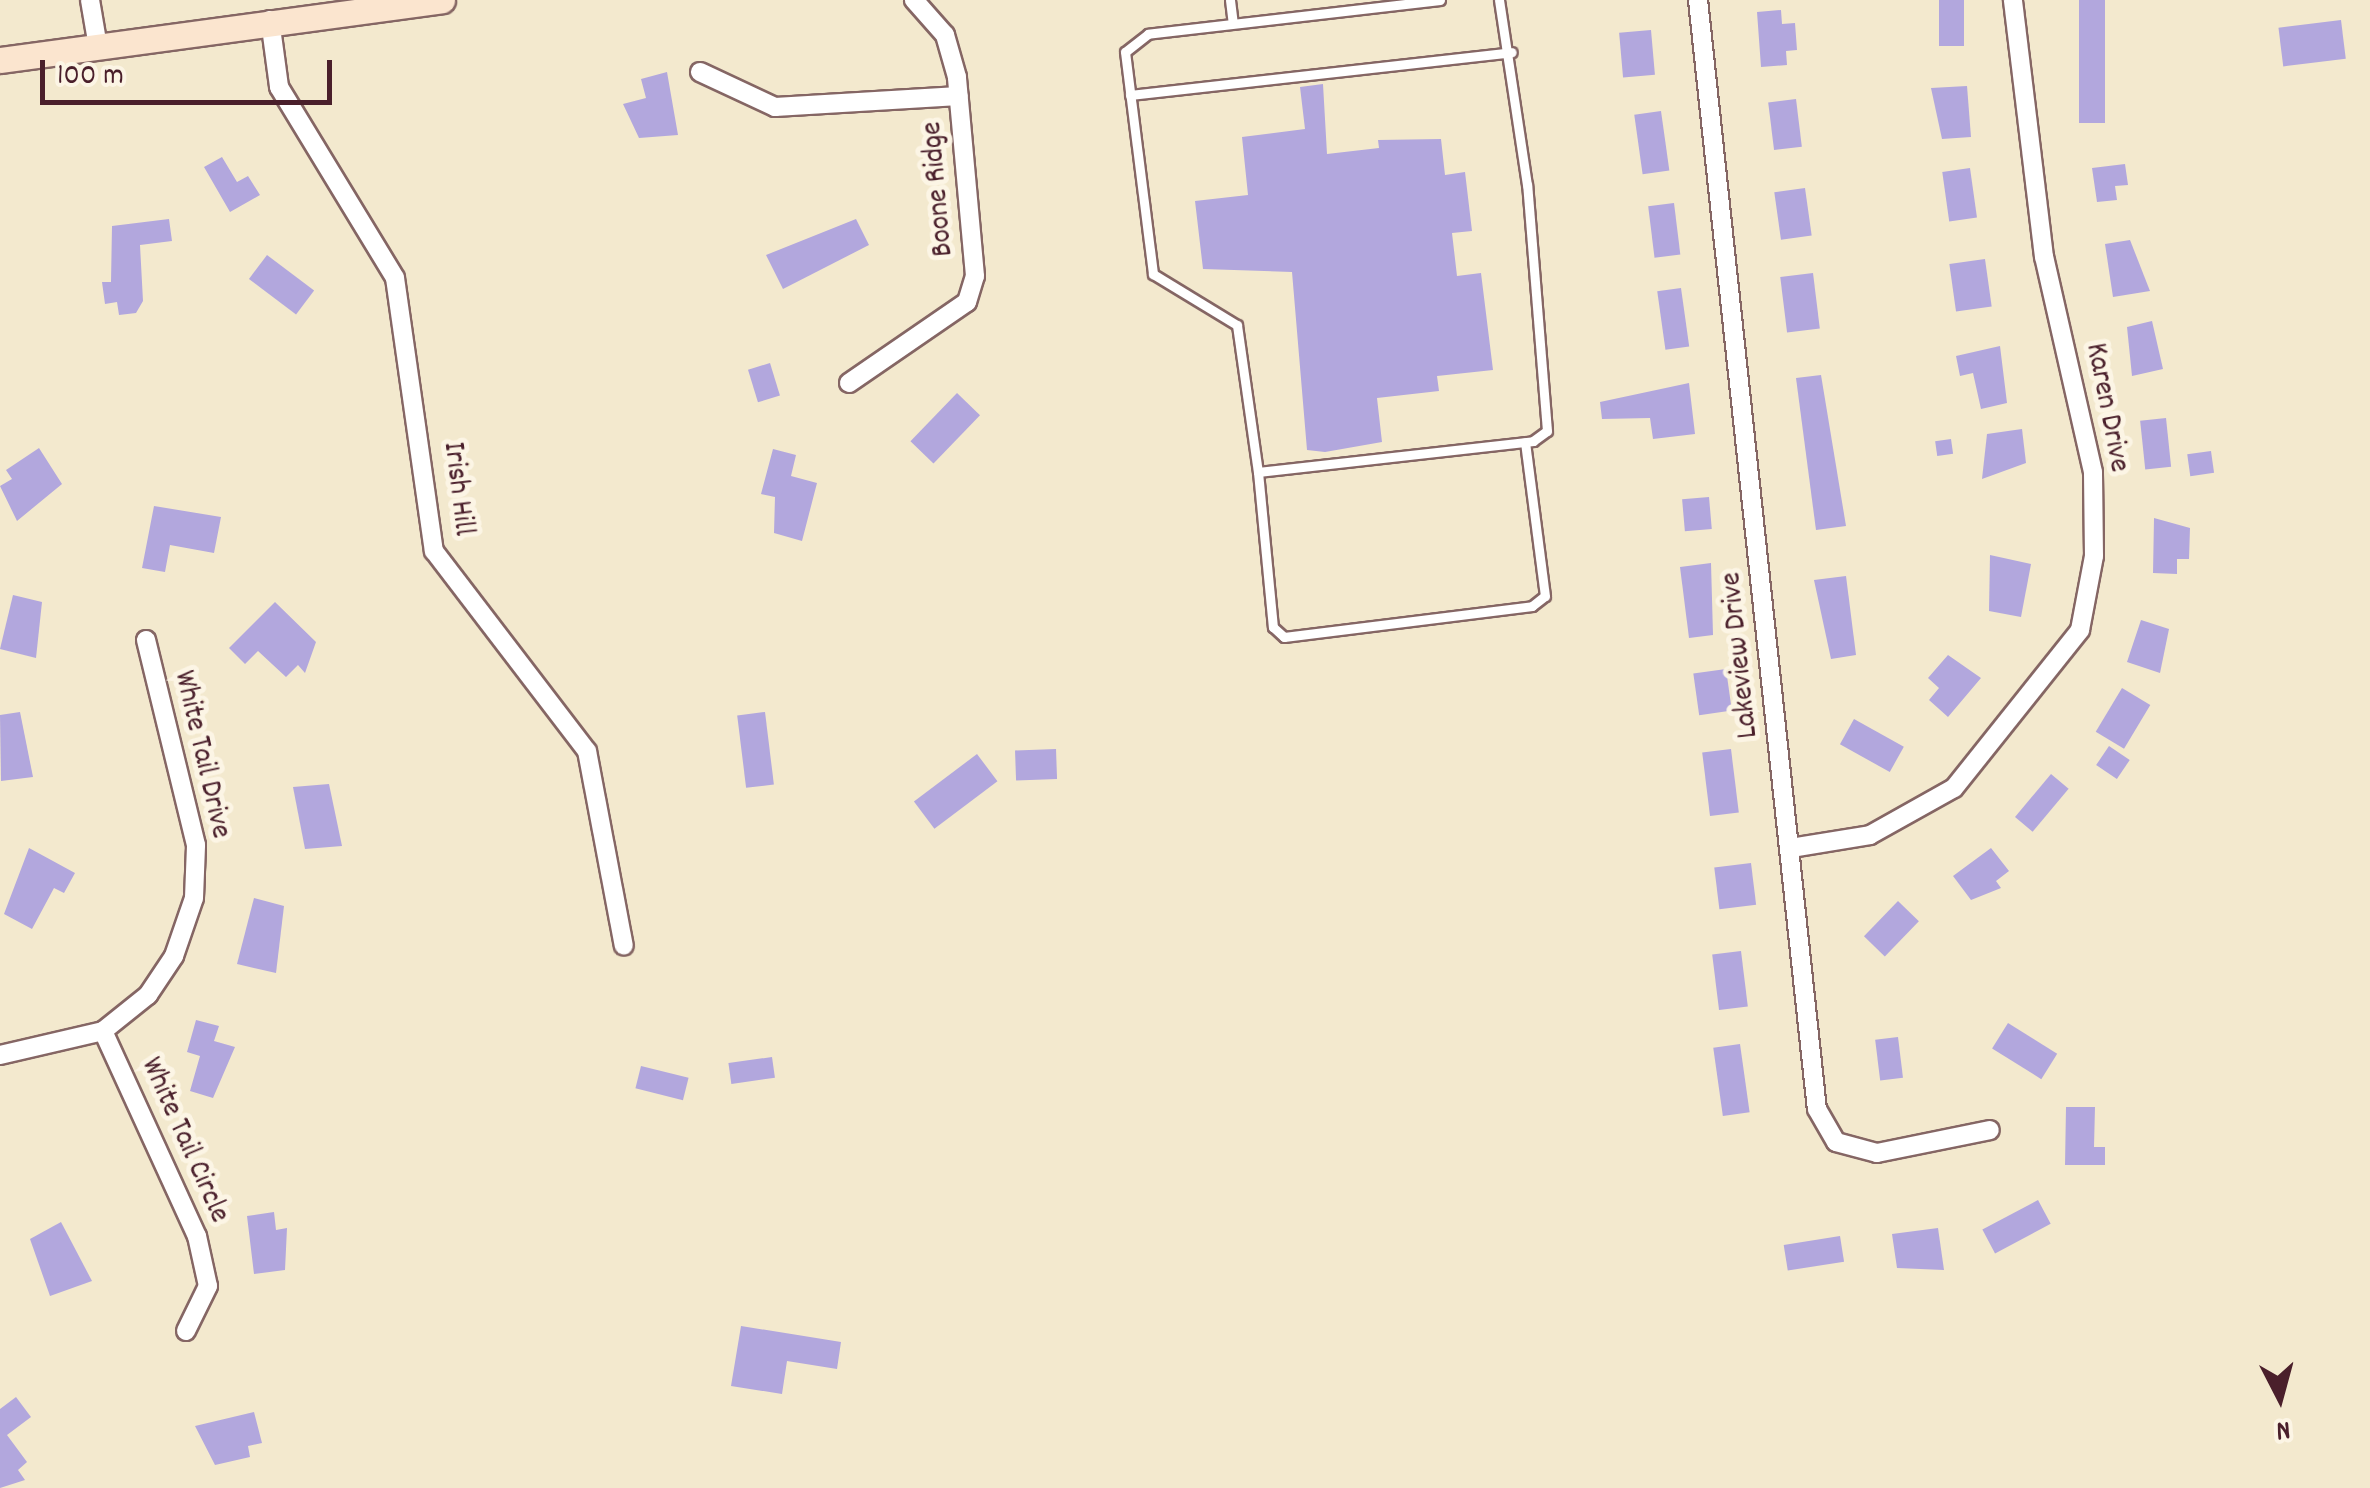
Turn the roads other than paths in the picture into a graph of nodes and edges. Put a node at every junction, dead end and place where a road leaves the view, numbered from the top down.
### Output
1 (90, 0) edge
2 (442, 0) edge
3 (914, 0) edge
4 (1230, 0) edge
5 (1440, 0) edge
6 (1499, 0) edge
7 (1698, 0) edge
8 (2012, 0) edge
9 (270, 20) junction
10 (1232, 23) junction
11 (98, 47) junction
12 (1512, 52) junction
13 (0, 60) edge
14 (700, 72) dead end
15 (1130, 95) junction
16 (959, 96) junction
17 (849, 384) dead end
18 (1525, 442) junction
19 (1258, 472) junction
20 (146, 640) dead end
21 (1791, 848) junction
22 (624, 946) dead end
23 (103, 1031) junction
24 (0, 1055) edge
25 (1990, 1130) dead end
26 (186, 1331) dead end

1 - 11 street
2 - 9 main road
3 - 16 street, Boone Ridge
4 - 10 lane
5 - 10 lane
6 - 12 lane
7 - 21 street, Lakeview Drive
8 - 21 street, Karen Drive
9 - 11 main road
9 - 22 street, Irish Hill
10 - 15 lane
11 - 13 main road
12 - 15 lane
12 - 18 lane
14 - 16 street
15 - 19 lane
16 - 17 street, Boone Ridge
18 - 19 lane
18 - 19 lane
20 - 23 street, White Tail Drive
21 - 25 street, Lakeview Drive
23 - 24 street
23 - 26 street, White Tail Circle

